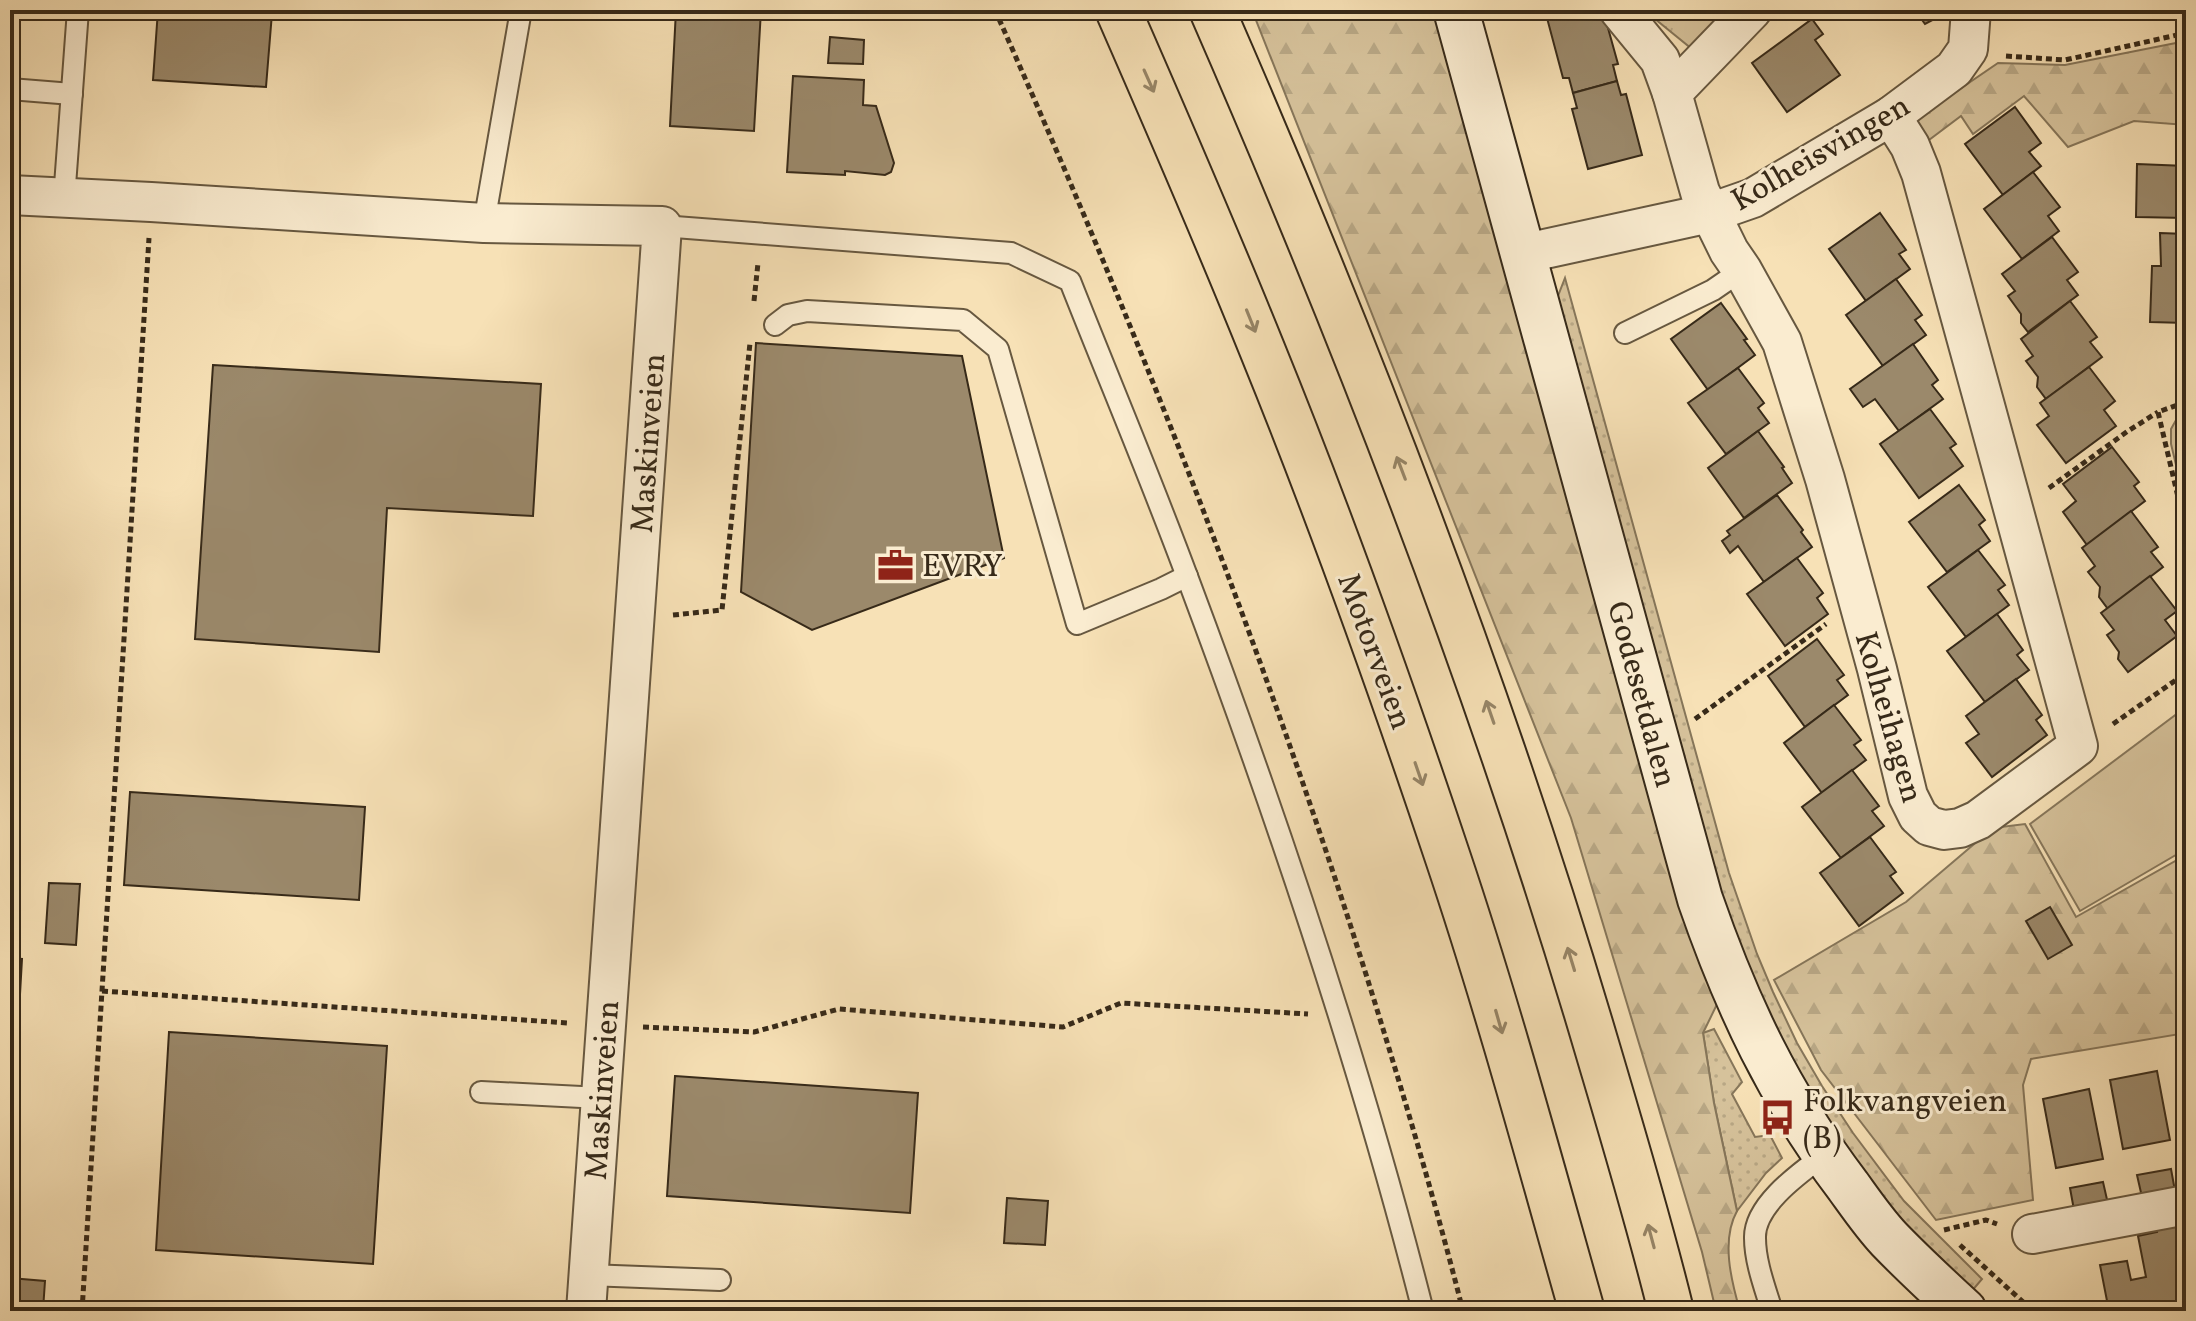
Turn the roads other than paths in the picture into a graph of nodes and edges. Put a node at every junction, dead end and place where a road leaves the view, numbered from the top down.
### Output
1 (78, 10) edge
2 (521, 10) edge
3 (1118, 10) edge
4 (1212, 10) edge
5 (1456, 10) edge
6 (1619, 10) edge
7 (1752, 10) edge
8 (1971, 10) edge
9 (10, 89) edge
10 (1672, 93) junction
11 (72, 94) junction
12 (1891, 116) junction
13 (64, 199) junction
14 (11, 201) edge
15 (1710, 213) junction
16 (484, 223) junction
17 (662, 226) junction
18 (1522, 254) junction
19 (1742, 270) junction
20 (775, 325) dead end
21 (1625, 333) dead end
22 (1187, 576) junction
23 (481, 1092) dead end
24 (601, 1098) junction
25 (1824, 1155) junction
26 (2186, 1205) edge
27 (2032, 1234) dead end
28 (720, 1280) dead end
29 (587, 1293) edge
30 (1423, 1311) edge
31 (1582, 1311) edge
32 (1671, 1311) edge
33 (1772, 1311) edge
34 (1964, 1311) edge

1 - 11 lane
2 - 16 lane
3 -> 31 highway, Motorveien
32 -> 4 highway
5 - 18 main road, Godesetdalen
6 - 10 street, Kolheihagen
7 - 10 street
8 - 12 street, Kolheisvingen
9 - 11 lane
10 - 15 street, Kolheihagen
11 - 13 lane
12 - 15 street, Kolheisvingen
12 - 19 street, Kolheihagen
13 - 14 street
13 - 16 street
15 - 18 street, Kolheisvingen
15 - 19 street, Kolheihagen
16 - 17 street
17 - 22 lane
17 - 24 street, Maskinveien
18 - 25 main road, Godesetdalen
19 - 21 lane
20 - 22 lane
22 - 30 lane
23 - 24 lane
24 - 29 street, Maskinveien
25 - 33 lane
25 - 34 main road, Godesetdalen
26 - 27 street
28 - 29 lane

